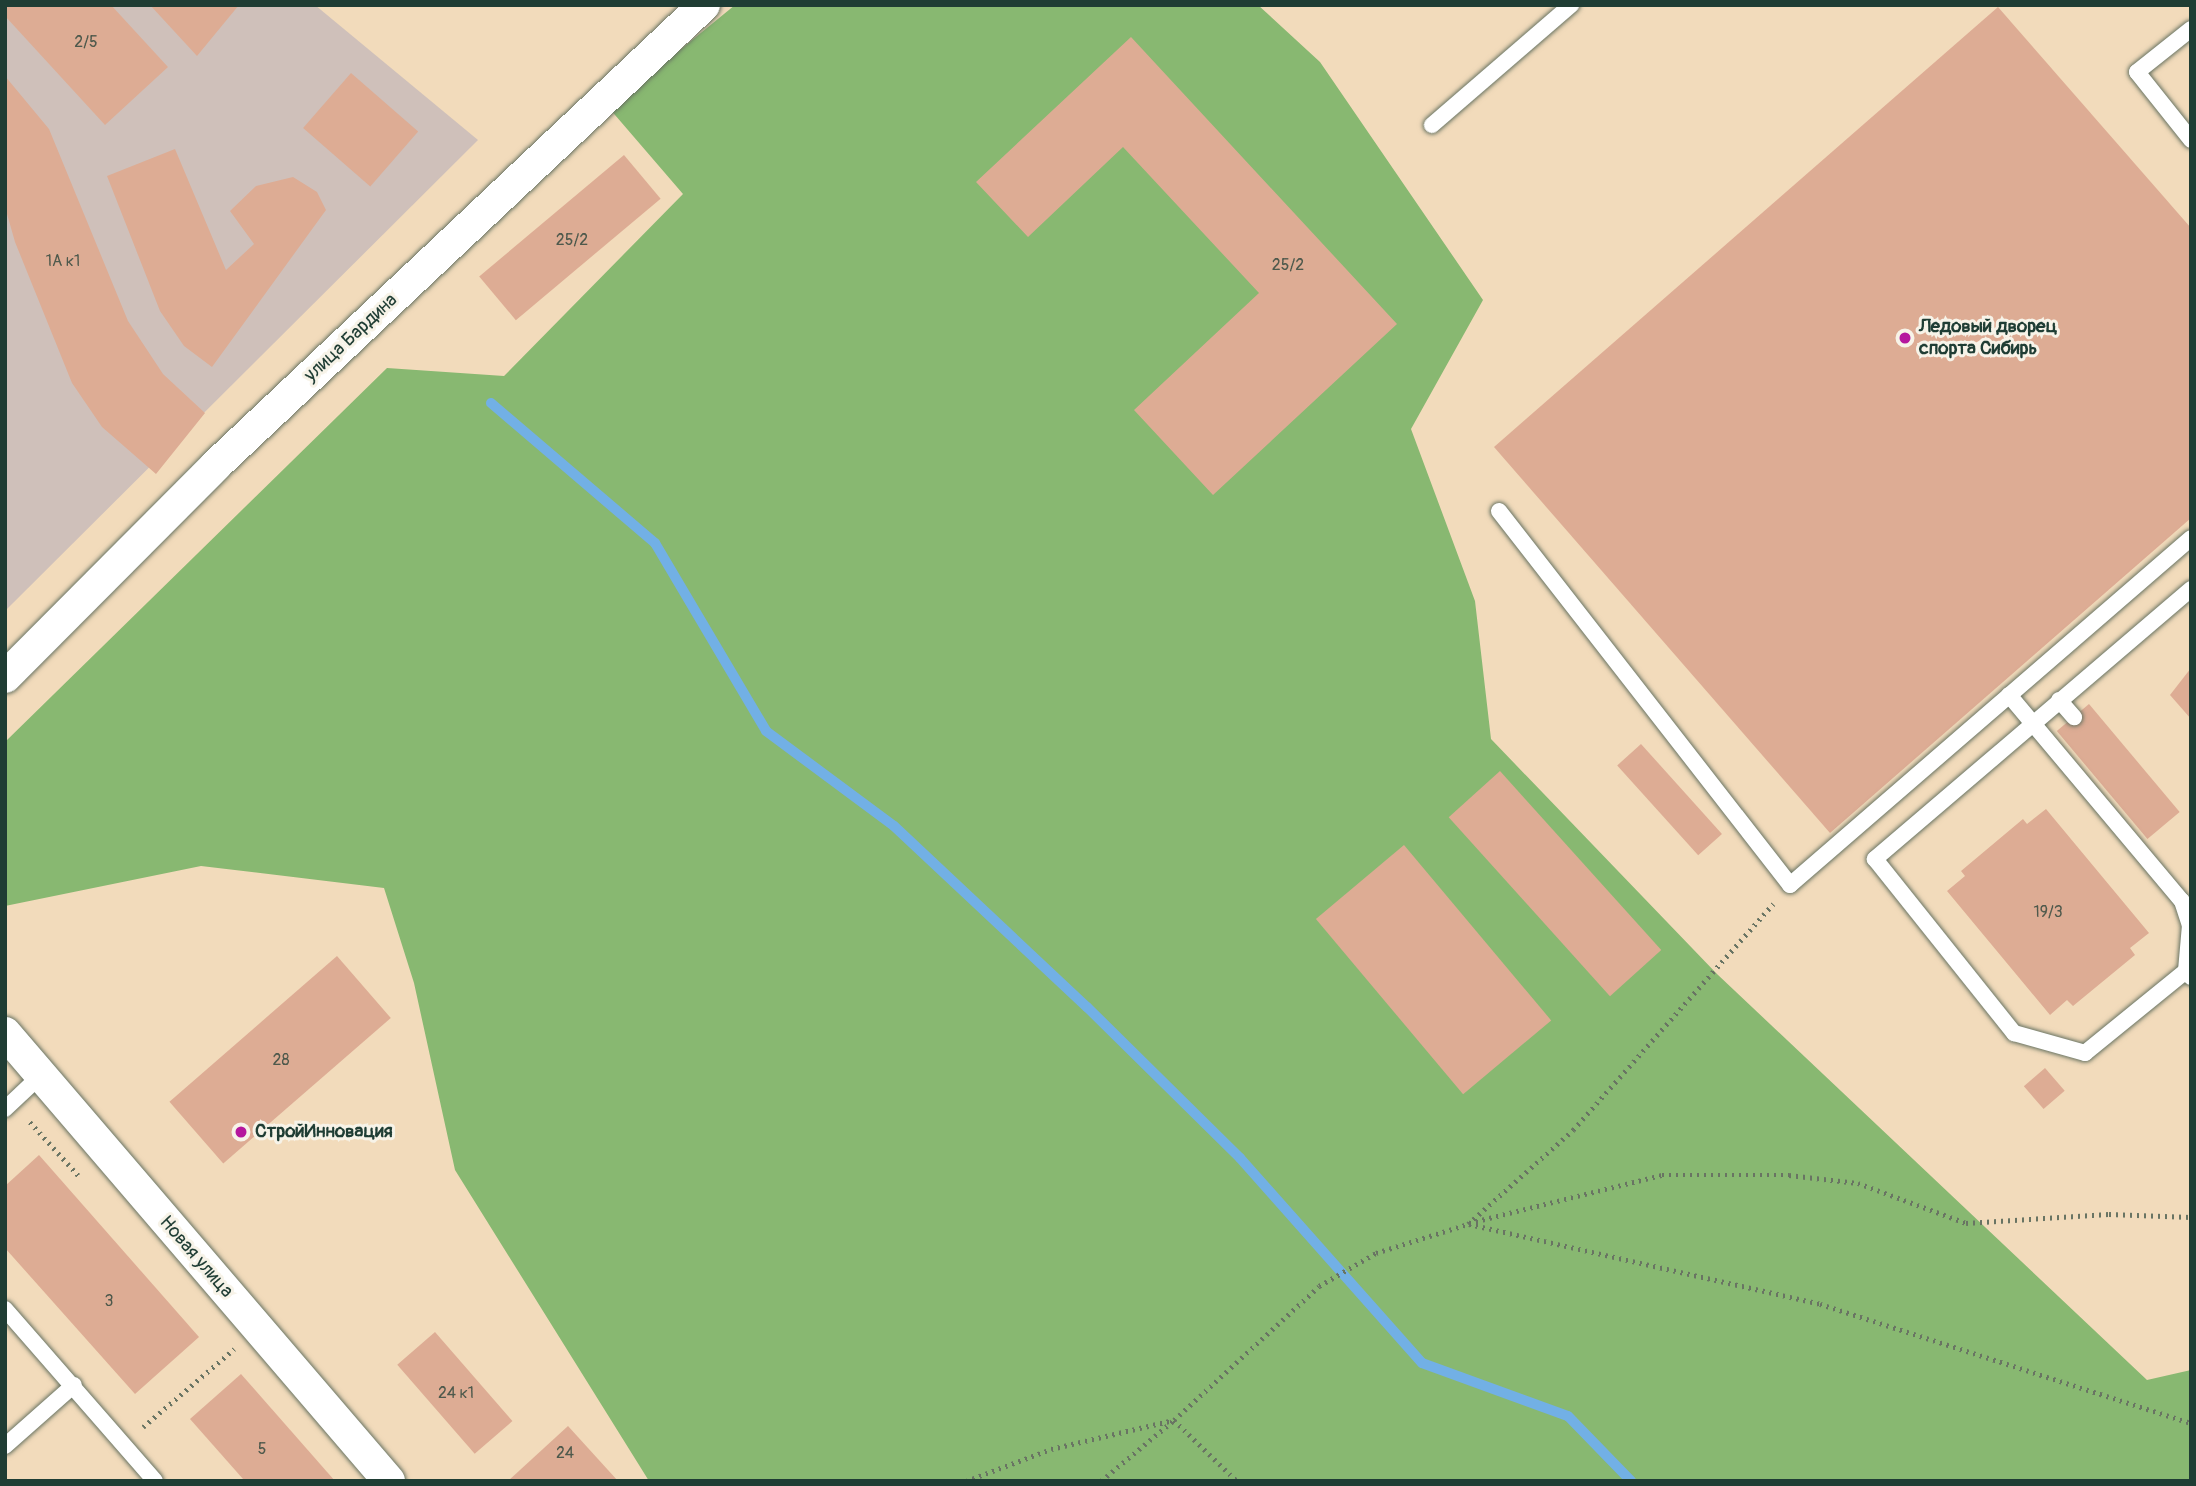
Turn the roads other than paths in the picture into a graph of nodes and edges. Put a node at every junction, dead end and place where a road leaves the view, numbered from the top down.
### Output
1 (704, 5) edge
2 (1571, 5) edge
3 (2191, 29) edge
4 (1432, 125) dead end
5 (2191, 140) edge
6 (1499, 511) dead end
7 (2191, 538) edge
8 (2191, 589) edge
9 (5, 677) edge
10 (2010, 695) junction
11 (2059, 700) junction
12 (2074, 717) dead end
13 (2032, 722) junction
14 (2188, 974) edge
15 (5, 1032) edge
16 (40, 1076) junction
17 (5, 1109) edge
18 (5, 1309) edge
19 (74, 1385) junction
20 (5, 1446) edge
21 (155, 1481) edge
22 (389, 1481) edge

1 - 9 street, улица Бардина
2 - 4 lane
3 - 5 lane
6 - 10 lane
7 - 10 lane
8 - 11 lane
10 - 13 lane
11 - 12 lane
11 - 13 lane
13 - 14 lane
13 - 14 lane
15 - 16 street, Новая улица
16 - 17 lane
16 - 22 street, Новая улица
18 - 19 lane
19 - 20 lane
19 - 21 lane

